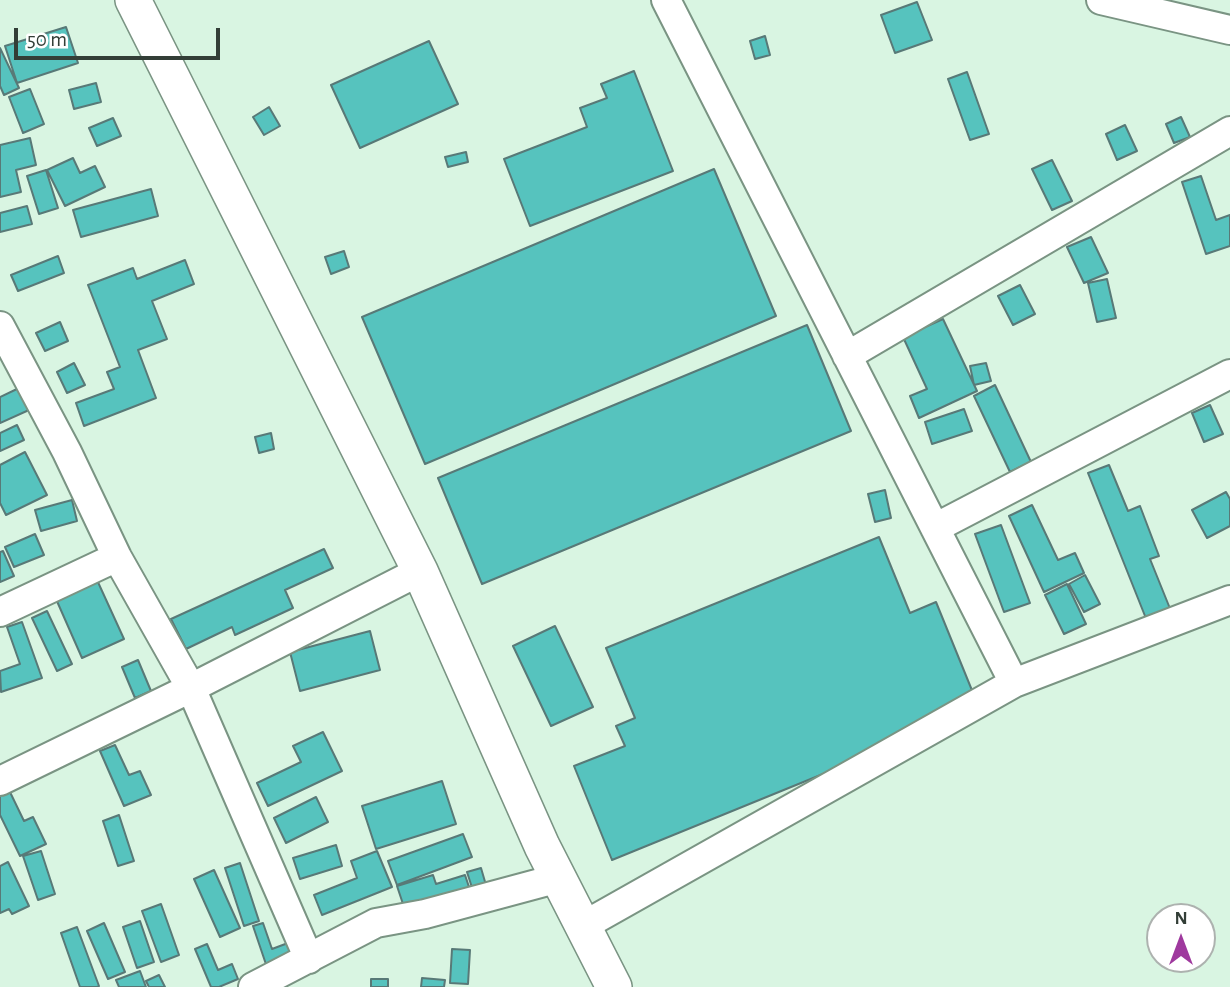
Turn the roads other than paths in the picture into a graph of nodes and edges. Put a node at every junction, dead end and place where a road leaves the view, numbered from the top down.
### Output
1 (133, 0) edge
2 (666, 0) edge
3 (1112, 1) edge
4 (1230, 30) edge
5 (1230, 131) edge
6 (0, 326) edge
7 (847, 356) junction
8 (1230, 374) edge
9 (935, 528) junction
10 (117, 557) junction
11 (420, 571) junction
12 (1230, 600) edge
13 (0, 612) edge
14 (1014, 683) junction
15 (191, 688) junction
16 (0, 780) edge
17 (559, 878) junction
18 (583, 926) junction
19 (309, 960) junction
20 (253, 987) edge
21 (614, 987) edge

1 - 11 street
2 - 7 street
3 - 4 street
5 - 7 street
6 - 10 street
7 - 9 street
8 - 9 street
9 - 14 street
10 - 13 street
10 - 15 street
11 - 15 street
11 - 17 street
12 - 14 street
14 - 18 street
15 - 16 street
15 - 19 street
17 - 18 street
17 - 19 street
18 - 21 street
19 - 20 street

